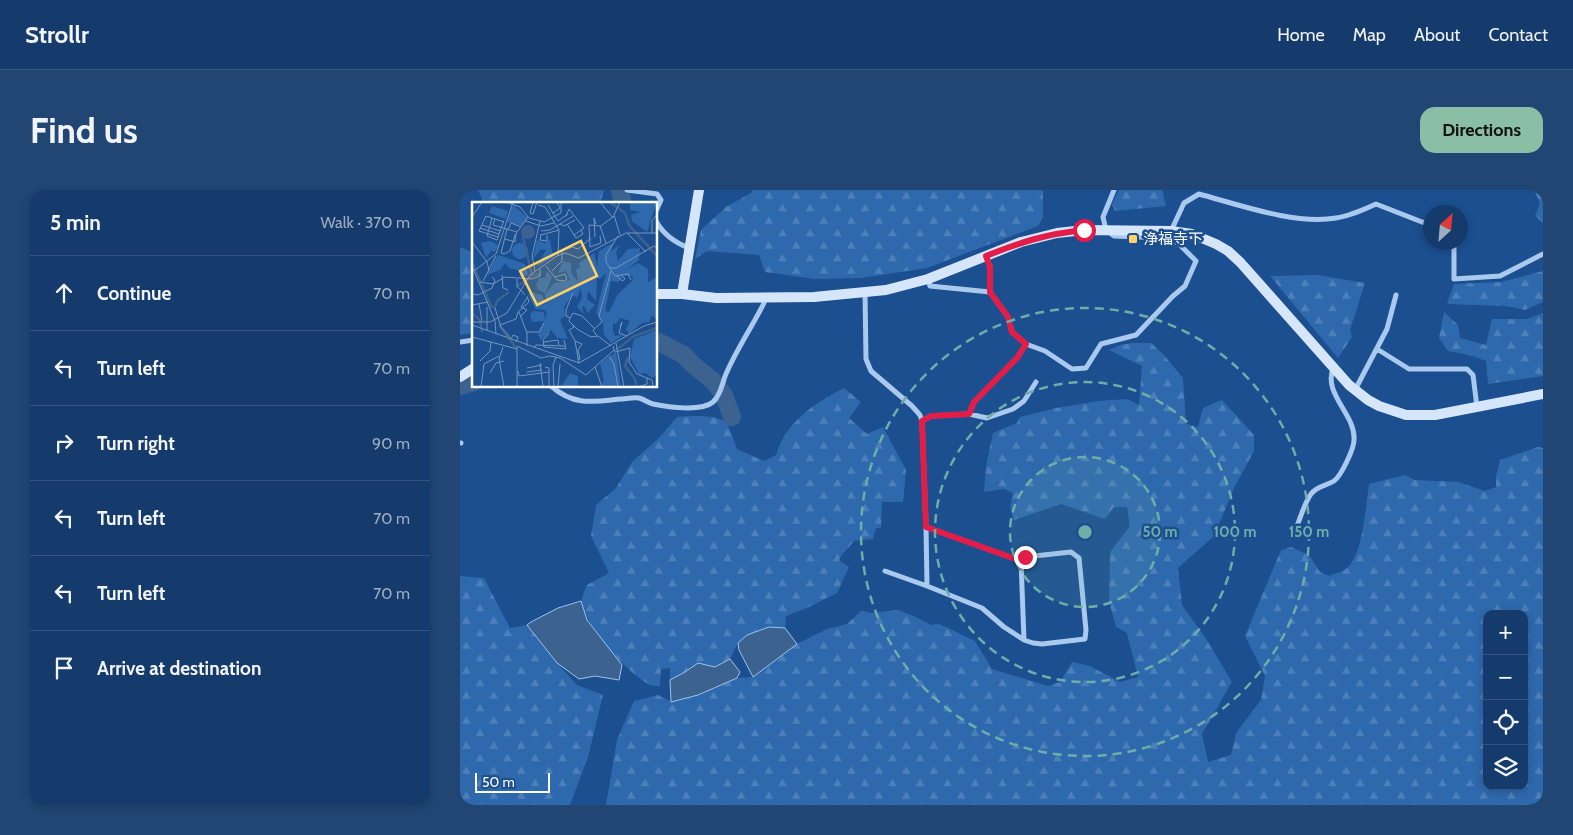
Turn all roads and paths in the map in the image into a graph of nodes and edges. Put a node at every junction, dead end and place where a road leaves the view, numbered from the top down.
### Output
1 (627, 190) edge
2 (699, 190) edge
3 (1114, 190) edge
4 (658, 207) edge
5 (1423, 222) edge
6 (658, 224) edge
7 (1106, 230) junction
8 (1168, 235) junction
9 (690, 249) junction
10 (1454, 250) edge
11 (1543, 254) edge
12 (986, 256) junction
13 (928, 278) junction
14 (865, 292) junction
15 (990, 292) junction
16 (658, 294) edge
17 (682, 294) junction
18 (1396, 295) dead end
19 (764, 297) junction
20 (1026, 344) junction
21 (1377, 349) junction
22 (472, 369) edge
23 (1333, 369) junction
24 (460, 377) edge
25 (1036, 382) dead end
26 (553, 388) edge
27 (1355, 391) junction
28 (1543, 394) edge
29 (1477, 407) junction
30 (969, 414) junction
31 (922, 421) junction
32 (1297, 526) dead end
33 (926, 527) junction
34 (1021, 561) junction
35 (885, 571) dead end
36 (927, 586) junction
37 (1024, 640) junction

1 - 4 street
2 - 9 street
3 - 7 street
5 - 8 street
6 - 9 street
7 - 8 street
7 - 12 street
8 - 20 street
8 - 23 street
9 - 17 street
10 - 11 street
12 - 13 street
12 - 15 street
13 - 14 street
13 - 15 street
14 - 19 street
14 - 31 street
15 - 20 street
16 - 17 street
17 - 19 street
18 - 21 street
19 - 26 street
20 - 30 street
21 - 27 street
21 - 29 street
22 - 24 street
23 - 27 street
23 - 32 street
25 - 30 street
27 - 29 street
28 - 29 street
30 - 31 street
31 - 33 street
33 - 34 street
33 - 36 street
34 - 37 street
34 - 37 street
35 - 36 street
36 - 37 street

